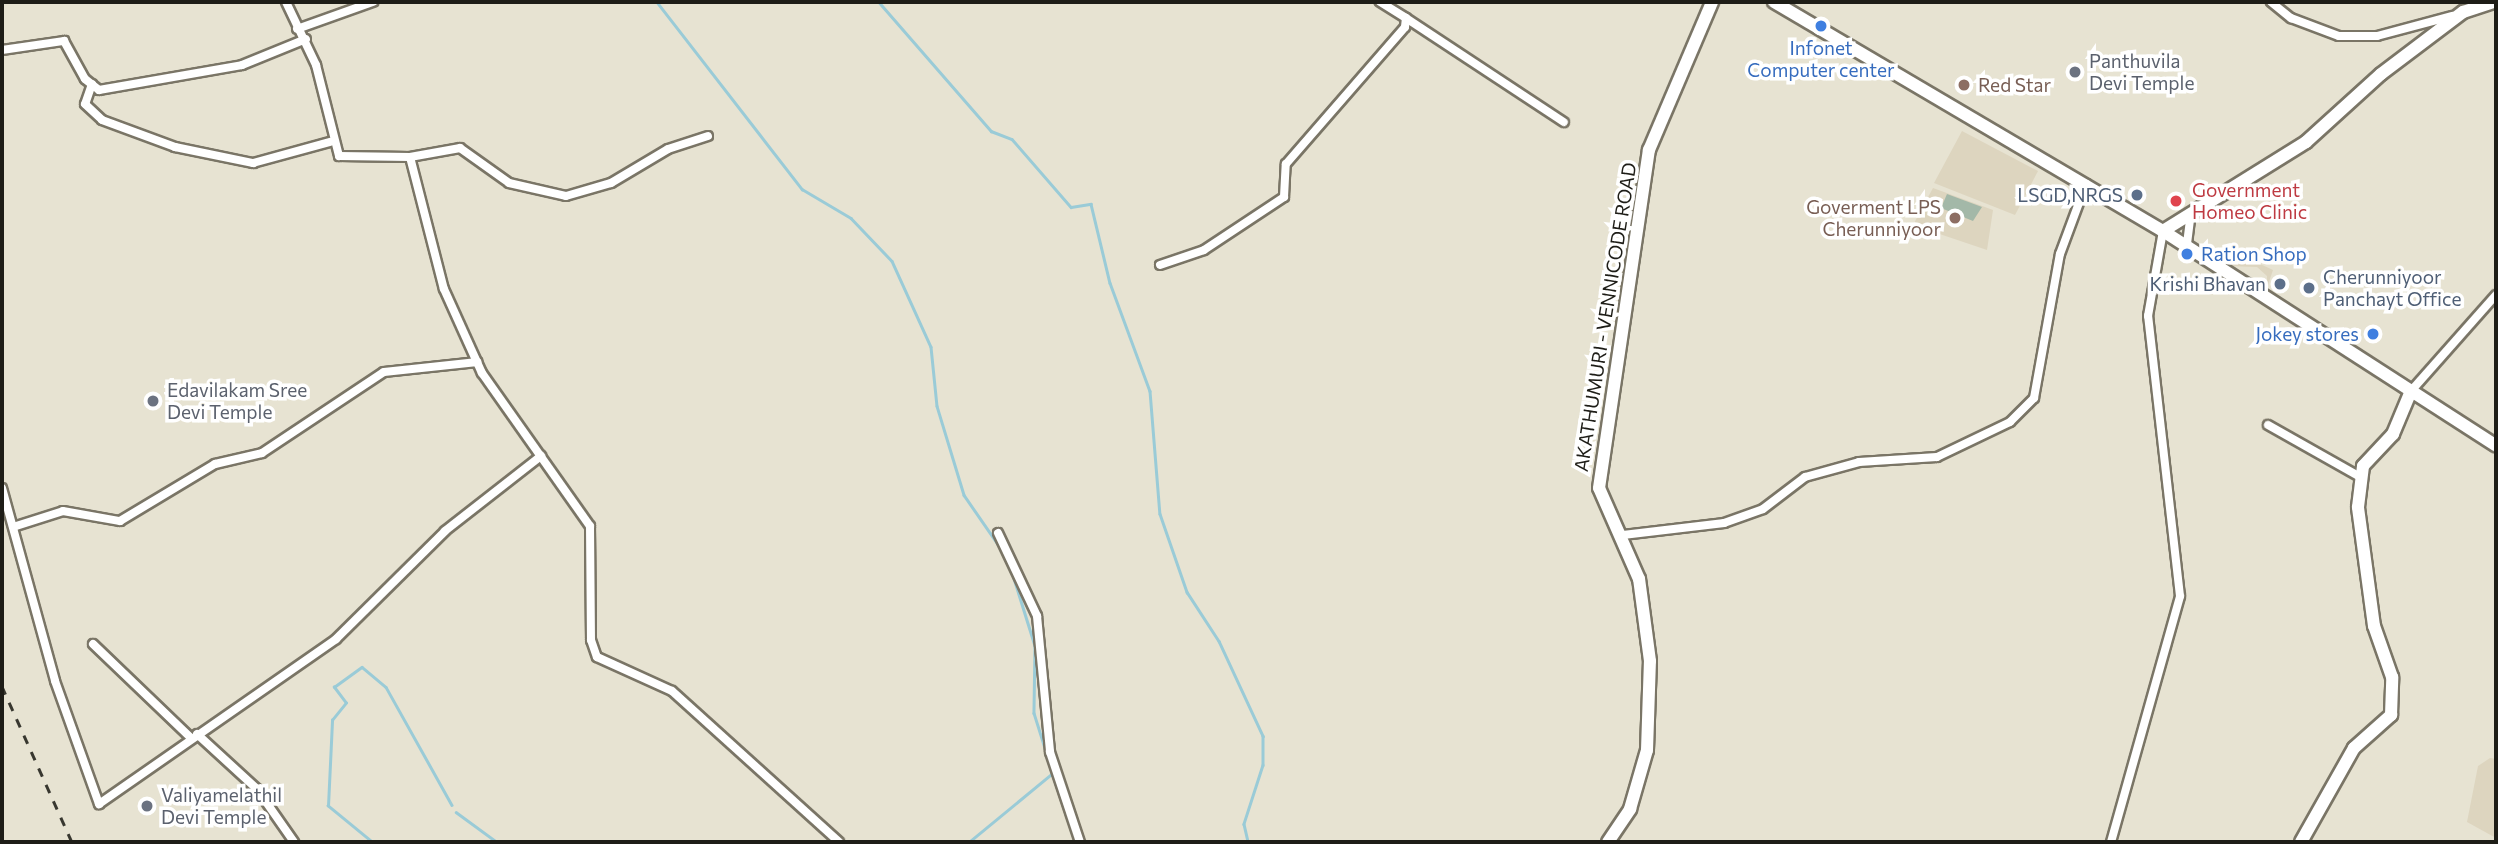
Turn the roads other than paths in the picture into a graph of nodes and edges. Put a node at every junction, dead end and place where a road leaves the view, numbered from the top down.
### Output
1 (286, 2) edge
2 (373, 2) edge
3 (1380, 2) edge
4 (1712, 2) edge
5 (1774, 2) edge
6 (2271, 2) edge
7 (2493, 2) edge
8 (2463, 12) junction
9 (1406, 18) junction
10 (297, 29) junction
11 (306, 39) junction
12 (2, 50) edge
13 (92, 84) junction
14 (1564, 122) dead end
15 (708, 136) dead end
16 (330, 142) junction
17 (410, 157) junction
18 (2086, 184) junction
19 (2191, 214) junction
20 (2164, 230) junction
21 (2187, 244) junction
22 (1160, 265) dead end
23 (2496, 295) edge
24 (477, 362) junction
25 (2411, 391) junction
26 (2268, 425) dead end
27 (2496, 446) edge
28 (541, 456) junction
29 (2362, 478) junction
30 (2, 488) edge
31 (13, 527) junction
32 (998, 533) dead end
33 (1623, 536) junction
34 (93, 644) dead end
35 (194, 736) junction
36 (294, 842) edge
37 (839, 842) edge
38 (1080, 842) edge
39 (1608, 842) edge
40 (2111, 842) edge
41 (2301, 842) edge

1 - 10 street
2 - 10 street
3 - 9 street
4 - 33 street, AKATHUMURI - VENNICODE ROAD
5 - 18 street
6 - 8 street
7 - 8 street
8 - 19 street
9 - 14 street
9 - 22 street
10 - 11 street
11 - 13 street
11 - 16 street
12 - 13 street
13 - 16 street
15 - 17 street
16 - 17 street
17 - 24 street
18 - 20 street
18 - 33 street
19 - 20 street
19 - 21 street
20 - 21 street
20 - 40 street
21 - 25 street
23 - 25 street
24 - 28 street
24 - 31 street
25 - 27 street
25 - 29 street
26 - 29 street
28 - 35 street
28 - 37 street
29 - 41 street
30 - 31 street
31 - 35 street
32 - 38 street
33 - 39 street, AKATHUMURI - VENNICODE ROAD
34 - 35 street
35 - 36 street

